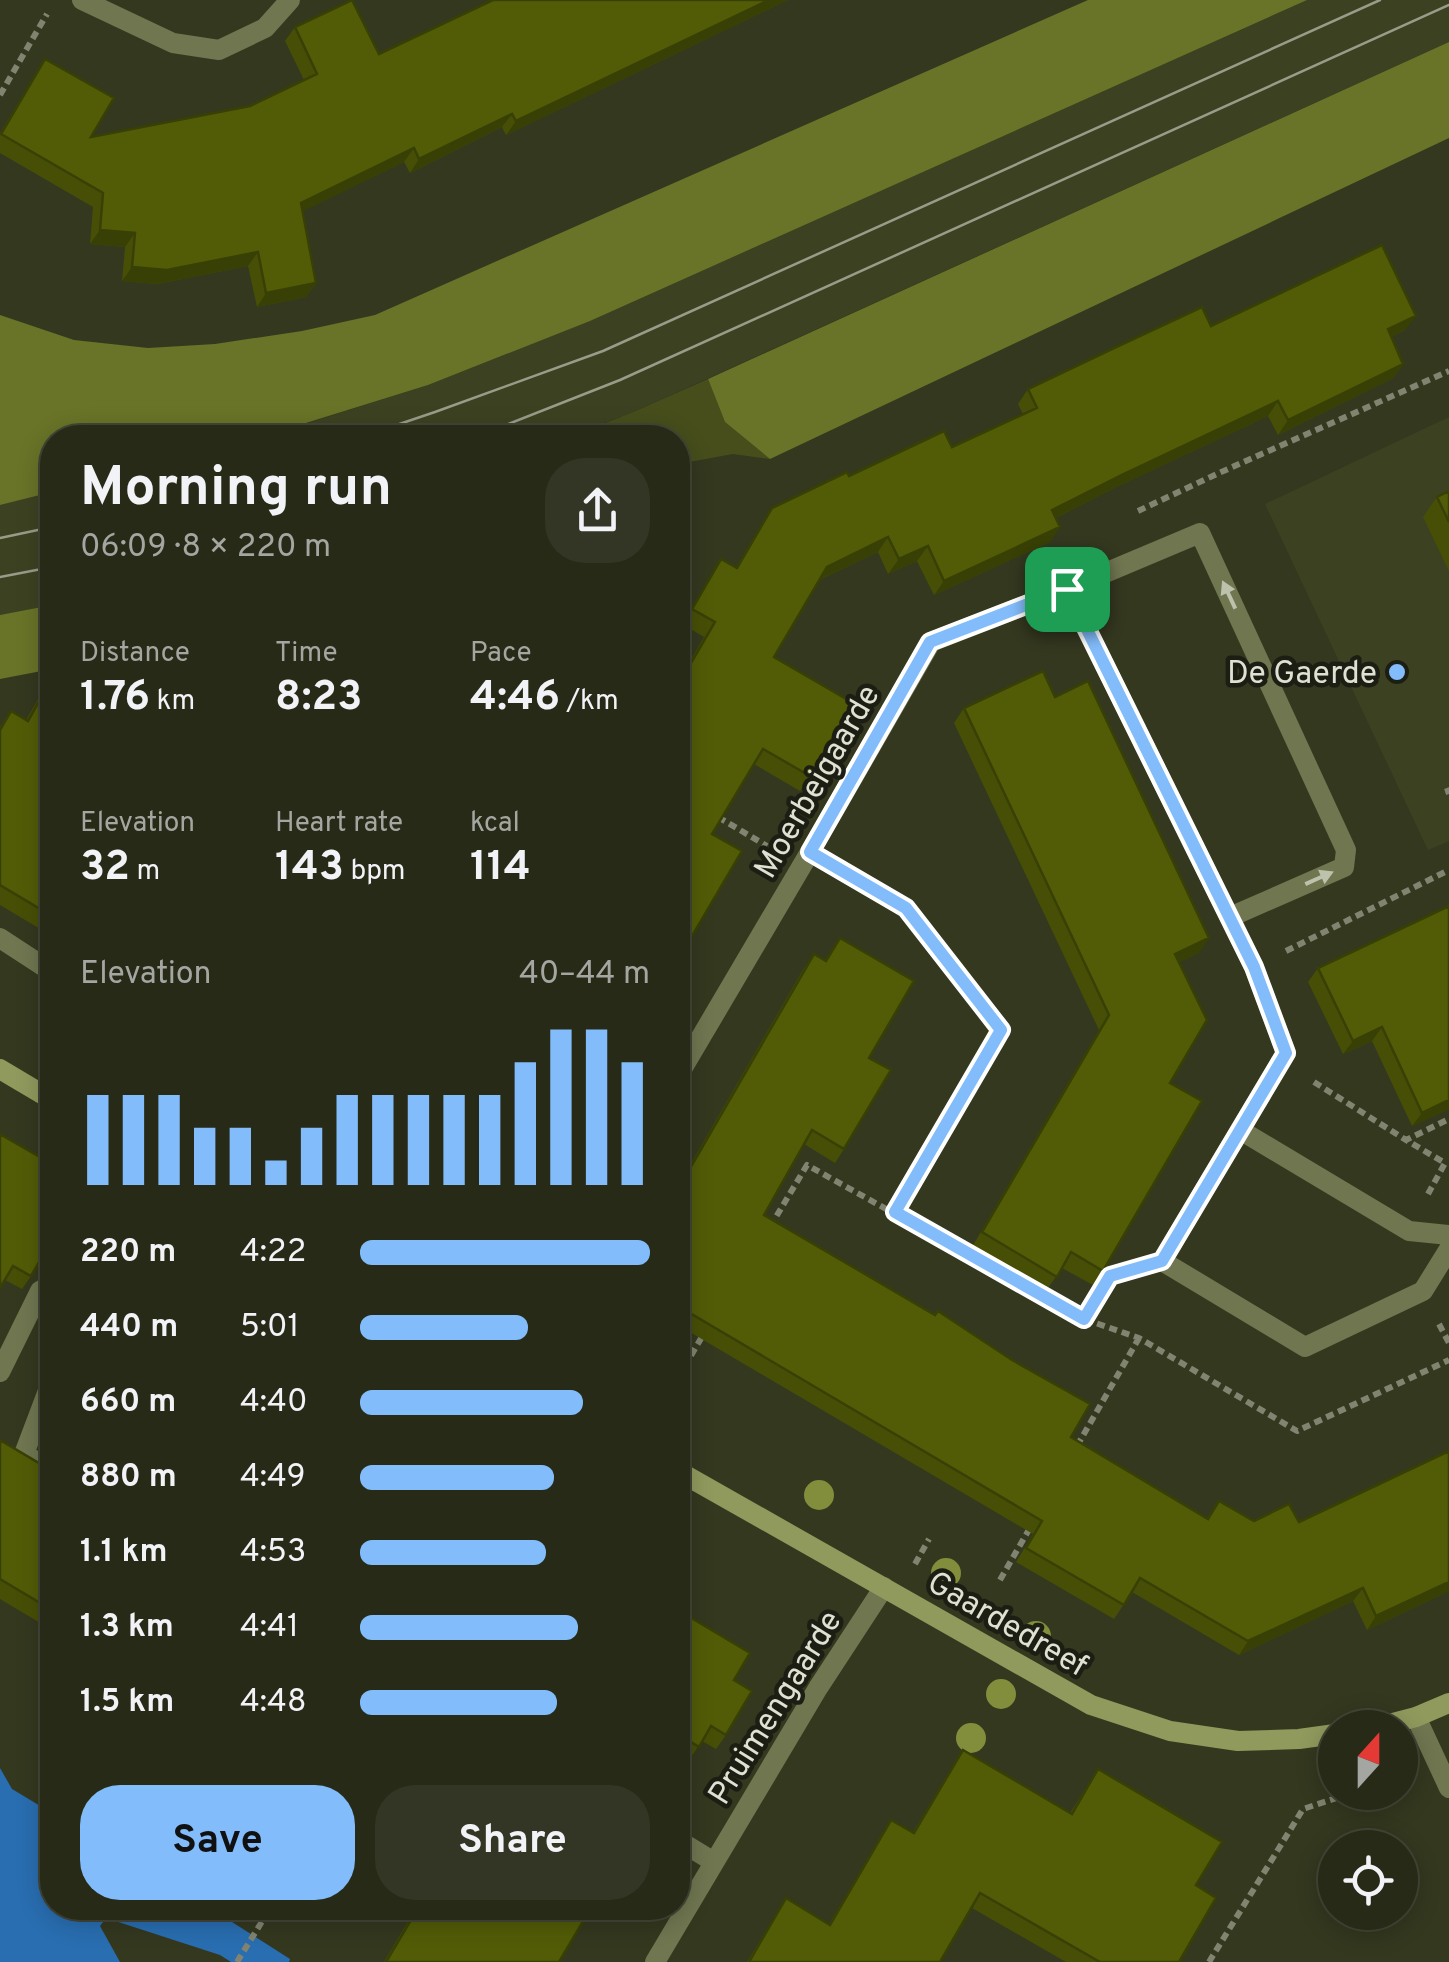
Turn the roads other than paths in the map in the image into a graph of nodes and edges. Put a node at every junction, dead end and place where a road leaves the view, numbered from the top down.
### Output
1 (82, 0) edge
2 (290, 0) edge
3 (1067, 589) junction
4 (1230, 917) junction
5 (0, 938) edge
6 (40, 964) edge
7 (690, 1056) edge
8 (0, 1069) edge
9 (40, 1093) edge
10 (1240, 1130) junction
11 (1449, 1235) edge
12 (1449, 1250) edge
13 (40, 1291) edge
14 (0, 1372) edge
15 (40, 1412) edge
16 (40, 1464) edge
17 (690, 1479) edge
18 (884, 1587) junction
19 (1449, 1703) edge
20 (1418, 1716) edge
21 (1418, 1721) edge
22 (1318, 1737) edge
23 (1449, 1788) edge
24 (690, 1847) edge
25 (714, 1862) junction
26 (690, 1903) edge
27 (680, 1920) edge
28 (655, 1962) edge

1 - 2 street
3 - 4 street
4 -> 3 street, Moerbeigaarde
3 - 7 street, Moerbeigaarde
4 - 10 street
5 - 6 street
8 - 9 street
10 - 11 street
10 - 12 street
13 - 14 street
15 - 16 street
17 - 18 street, Gaardedreef
18 - 22 street, Gaardedreef
18 - 25 street, Pruimengaarde
19 - 20 street
21 - 23 street
24 - 25 street
25 - 26 street, Pruimengaarde
27 - 28 street, Pruimengaarde

